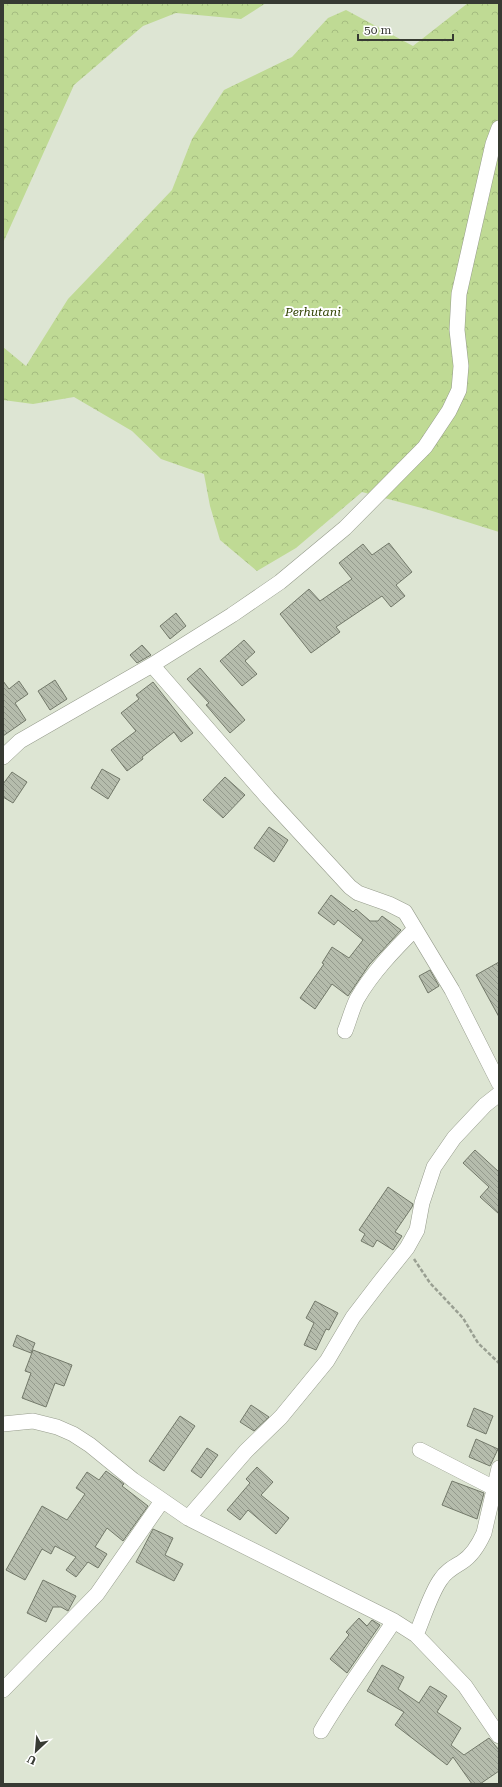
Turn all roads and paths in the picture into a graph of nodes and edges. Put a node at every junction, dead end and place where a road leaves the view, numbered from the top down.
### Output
1 (499, 128) edge
2 (152, 665) junction
3 (3, 757) edge
4 (415, 929) junction
5 (345, 1032) dead end
6 (499, 1083) edge
7 (499, 1094) edge
8 (407, 1248) junction
9 (499, 1363) edge
10 (3, 1424) edge
11 (420, 1450) dead end
12 (499, 1468) edge
13 (494, 1488) junction
14 (162, 1501) junction
15 (188, 1518) junction
16 (394, 1621) junction
17 (416, 1635) junction
18 (3, 1690) edge
19 (321, 1731) dead end
20 (499, 1736) edge

1 - 2 street
2 - 3 street
2 - 4 street
4 - 5 street
4 - 6 street
7 - 8 street
8 - 9 path
8 - 15 street
10 - 14 street
11 - 13 street
12 - 13 street
13 - 17 street
14 - 15 street
14 - 18 street
15 - 16 street
16 - 17 street
16 - 19 street
17 - 20 street

